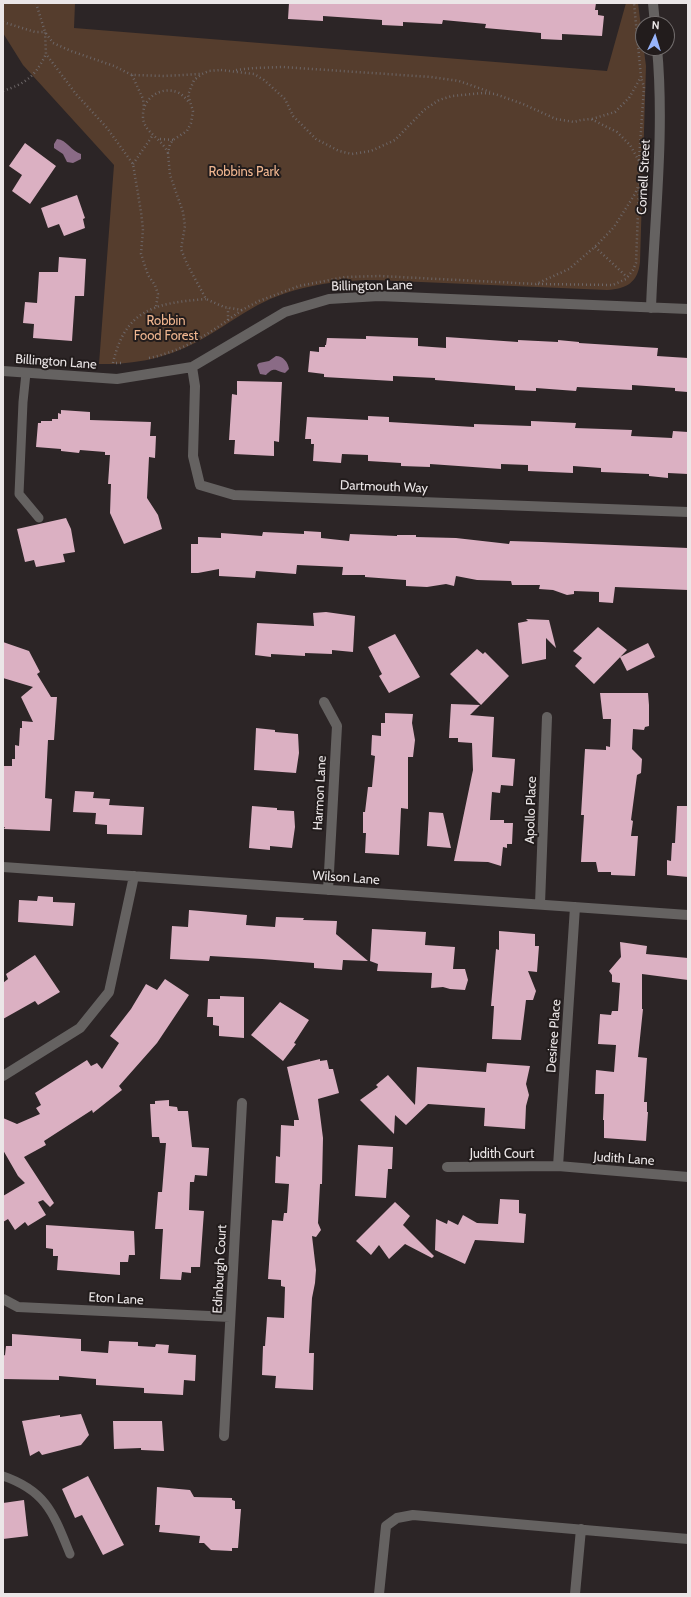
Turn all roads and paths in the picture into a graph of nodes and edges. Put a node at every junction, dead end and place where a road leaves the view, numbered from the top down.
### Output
1 (36, 3) edge
2 (634, 3) edge
3 (653, 3) edge
4 (654, 16) edge
5 (3, 22) edge
6 (45, 32) junction
7 (46, 54) junction
8 (658, 56) edge
9 (231, 71) junction
10 (202, 74) junction
11 (132, 75) junction
12 (641, 77) junction
13 (3, 91) edge
14 (179, 93) junction
15 (495, 94) junction
16 (188, 95) junction
17 (151, 98) junction
18 (143, 99) junction
19 (190, 103) junction
20 (144, 107) junction
21 (591, 119) junction
22 (153, 135) junction
23 (159, 139) junction
24 (173, 140) junction
25 (168, 153) junction
26 (639, 161) junction
27 (133, 164) junction
28 (639, 184) junction
29 (595, 247) junction
30 (627, 277) junction
31 (536, 284) junction
32 (206, 299) junction
33 (156, 307) junction
34 (228, 308) junction
35 (651, 308) junction
36 (242, 310) junction
37 (688, 310) edge
38 (228, 320) junction
39 (146, 359) dead end
40 (125, 363) dead end
41 (192, 367) junction
42 (3, 371) edge
43 (26, 373) junction
44 (688, 512) edge
45 (39, 518) dead end
46 (324, 702) dead end
47 (547, 717) dead end
48 (3, 867) edge
49 (134, 876) junction
50 (328, 890) junction
51 (540, 904) junction
52 (575, 907) junction
53 (688, 915) edge
54 (3, 1076) edge
55 (242, 1103) dead end
56 (558, 1166) junction
57 (447, 1167) dead end
58 (688, 1176) edge
59 (3, 1299) edge
60 (230, 1317) junction
61 (224, 1436) dead end
62 (3, 1476) edge
63 (581, 1528) junction
64 (688, 1538) edge
65 (70, 1554) dead end
66 (379, 1594) edge
67 (575, 1594) edge

1 - 6 path
2 - 12 path
3 - 4 street
5 - 6 path
6 - 7 path
6 - 11 path
7 - 13 path
7 - 27 path
8 - 35 street, Cornell Street
9 - 10 path
9 - 15 path
9 - 15 path
10 - 11 path
10 - 16 path
11 - 18 path
12 - 21 path
12 - 26 path
14 - 16 path
14 - 17 path
14 - 19 path
15 - 21 path
16 - 19 path
17 - 18 path
17 - 20 path
18 - 20 path
19 - 24 path
20 - 22 path
21 - 26 path
22 - 23 path
22 - 27 path
23 - 24 path
23 - 25 path
24 - 25 path
25 - 32 path
26 - 28 path
27 - 33 path
28 - 29 path
28 - 30 path
29 - 30 path
29 - 31 path
30 - 31 path
31 - 36 path
32 - 33 path
32 - 34 path
33 - 40 path
34 - 36 path
34 - 38 path
35 - 37 street, Billington Lane
35 - 41 street, Billington Lane
36 - 38 path
38 - 39 path
41 - 43 street, Billington Lane
41 - 44 street, Dartmouth Way
42 - 43 street, Billington Lane
43 - 45 lane
46 - 50 street, Harmon Lane
47 - 51 street, Apollo Place
48 - 49 street, Wilson Lane
49 - 50 street, Wilson Lane
49 - 54 street
50 - 51 street, Wilson Lane
51 - 52 street, Wilson Lane
52 - 53 street, Wilson Lane
52 - 56 street, Desiree Place
55 - 60 street, Edinburgh Court
56 - 57 street, Judith Court
56 - 58 street, Judith Lane
59 - 60 street, Eton Lane
60 - 61 street, Edinburgh Court
62 - 65 lane
63 - 64 street
63 - 66 street
63 - 67 street

